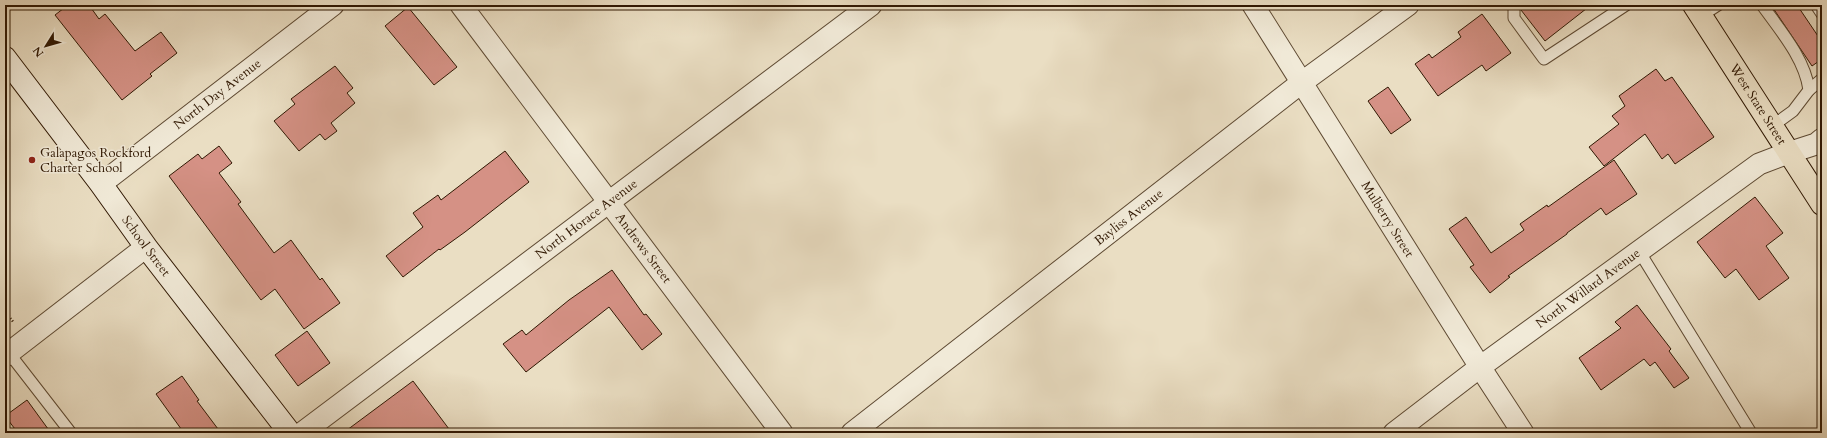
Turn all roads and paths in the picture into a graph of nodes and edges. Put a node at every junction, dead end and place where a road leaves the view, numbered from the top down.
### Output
1 (333, 5) edge
2 (461, 5) edge
3 (871, 5) edge
4 (1252, 5) edge
5 (1408, 5) edge
6 (1514, 5) edge
7 (1626, 5) edge
8 (1762, 5) edge
9 (1816, 5) edge
10 (1704, 9) edge
11 (1822, 14) edge
12 (5, 58) edge
13 (1822, 79) edge
14 (1301, 83) junction
15 (1809, 90) junction
16 (1771, 127) junction
17 (1822, 139) edge
18 (1788, 153) junction
19 (101, 184) junction
20 (608, 202) junction
21 (1822, 204) edge
22 (146, 247) junction
23 (1639, 251) junction
24 (7, 354) edge
25 (1480, 367) junction
26 (70, 433) edge
27 (290, 433) edge
28 (302, 433) edge
29 (782, 433) edge
30 (852, 433) edge
31 (1394, 433) edge
32 (1523, 433) edge
33 (1751, 433) edge

1 - 19 street, North Day Avenue
2 - 20 street, Andrews Street
3 - 20 street, North Horace Avenue
4 - 14 street, Mulberry Street
5 - 14 street, Bayliss Avenue
6 - 7 lane
8 - 15 lane
9 - 11 lane
10 - 16 main road, West State Street
12 - 19 main road, School Street
13 - 15 lane
14 - 25 street, Mulberry Street
14 - 30 street, Bayliss Avenue
15 - 16 lane
16 - 18 main road, West State Street
17 - 18 street, North Willard Avenue
18 - 21 main road, West State Street
18 - 23 street, North Willard Avenue
19 - 22 main road, School Street
20 - 28 street, North Horace Avenue
20 - 29 street, Andrews Street
22 - 24 street
22 - 27 main road, School Street
23 - 25 street, North Willard Avenue
23 - 33 lane
24 - 26 lane
25 - 31 street, North Willard Avenue
25 - 32 street, Mulberry Street

